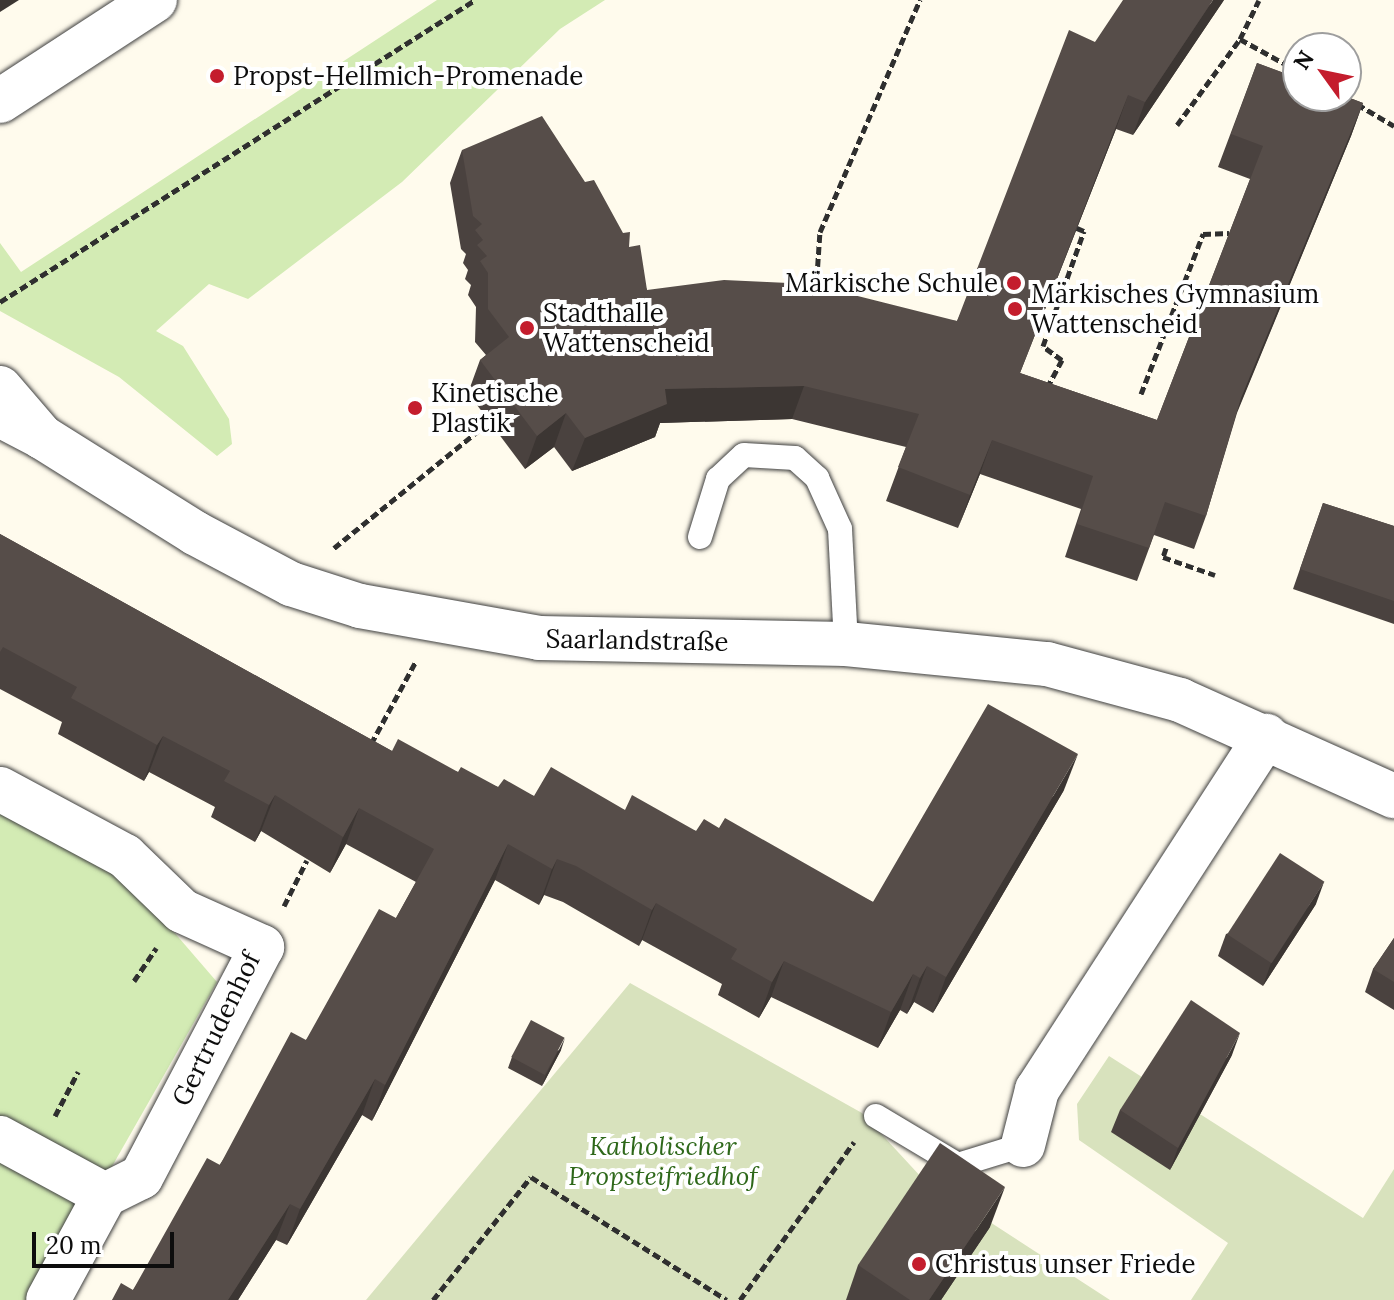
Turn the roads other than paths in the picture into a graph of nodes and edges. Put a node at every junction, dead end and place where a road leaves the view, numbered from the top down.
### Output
1 (155, 0) edge
2 (0, 101) edge
3 (0, 388) edge
4 (0, 415) edge
5 (42, 437) junction
6 (700, 537) dead end
7 (846, 644) junction
8 (1266, 736) junction
9 (0, 789) edge
10 (1394, 796) edge
11 (876, 1116) road end
12 (0, 1138) edge
13 (1023, 1145) joint
14 (105, 1195) junction
15 (48, 1300) edge

1 - 2 street
3 - 5 street, Saarlandstraße
4 - 5 street, Saarlandstraße
5 - 7 street, Saarlandstraße
6 - 7 lane
7 - 8 street, Saarlandstraße
8 - 10 street, Saarlandstraße
8 - 13 street
9 - 14 street, Gertrudenhof
11 - 13 lane
12 - 14 street
14 - 15 street

